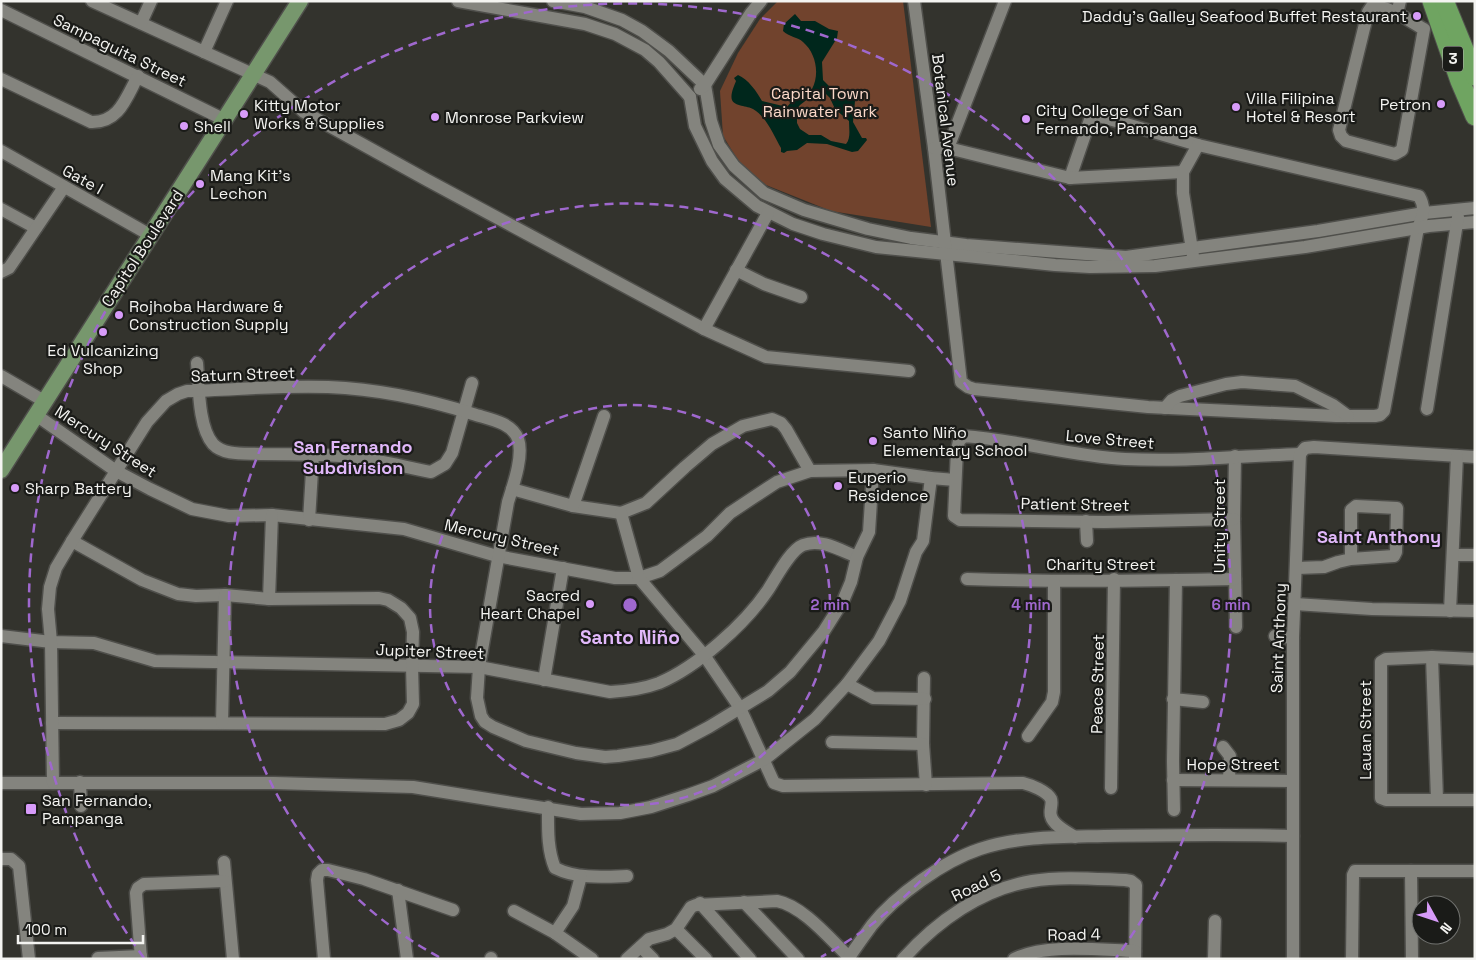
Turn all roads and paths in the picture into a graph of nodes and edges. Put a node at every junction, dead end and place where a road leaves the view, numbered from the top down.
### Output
1 (92, 1) edge
2 (151, 1) edge
3 (227, 1) edge
4 (300, 1) edge
5 (458, 1) edge
6 (553, 1) edge
7 (761, 1) edge
8 (914, 1) edge
9 (1005, 1) edge
10 (1432, 1) edge
11 (1438, 1) edge
12 (1445, 1) edge
13 (1452, 1) edge
14 (1398, 8) edge
15 (1, 10) edge
16 (141, 23) junction
17 (204, 52) junction
18 (1475, 57) edge
19 (255, 74) junction
20 (138, 76) junction
21 (1475, 76) edge
22 (1, 79) edge
23 (705, 84) junction
24 (1475, 94) edge
25 (690, 97) junction
26 (1475, 116) edge
27 (225, 120) junction
28 (1198, 145) junction
29 (934, 148) junction
30 (948, 148) junction
31 (1, 151) edge
32 (1183, 172) junction
33 (1070, 178) junction
34 (64, 187) junction
35 (1475, 208) edge
36 (1, 209) edge
37 (1458, 209) junction
38 (768, 213) junction
39 (1424, 213) junction
40 (1475, 222) edge
41 (1458, 223) junction
42 (36, 228) junction
43 (1418, 228) junction
44 (150, 235) junction
45 (945, 248) junction
46 (1192, 254) junction
47 (736, 270) junction
48 (1, 272) edge
49 (801, 298) dead end
50 (704, 329) junction
51 (197, 363) dead end
52 (909, 372) dead end
53 (1, 376) edge
54 (472, 384) dead end
55 (200, 391) junction
56 (44, 401) junction
57 (1165, 408) junction
58 (1427, 409) dead end
59 (465, 412) junction
60 (36, 415) junction
61 (604, 416) dead end
62 (1348, 416) junction
63 (1300, 454) junction
64 (313, 455) junction
65 (1235, 456) junction
66 (1457, 456) junction
67 (1475, 457) edge
68 (1, 470) edge
69 (873, 470) junction
70 (116, 471) junction
71 (810, 471) junction
72 (931, 478) junction
73 (955, 480) junction
74 (512, 489) junction
75 (573, 506) junction
76 (621, 513) junction
77 (272, 515) junction
78 (1234, 519) junction
79 (309, 520) junction
80 (1086, 521) junction
81 (1087, 540) dead end
82 (72, 541) junction
83 (1453, 555) junction
84 (1475, 555) edge
85 (497, 556) junction
86 (857, 557) junction
87 (1351, 559) junction
88 (563, 568) junction
89 (1296, 568) junction
90 (639, 578) junction
91 (967, 579) dead end
92 (1235, 579) junction
93 (1114, 580) junction
94 (1176, 580) junction
95 (1054, 582) junction
96 (225, 595) junction
97 (269, 599) junction
98 (1296, 604) junction
99 (1450, 611) junction
100 (1475, 611) edge
101 (1236, 627) dead end
102 (1, 636) edge
103 (1275, 636) dead end
104 (1293, 638) junction
105 (51, 642) junction
106 (704, 655) junction
107 (1432, 657) junction
108 (1475, 659) edge
109 (223, 662) junction
110 (412, 666) junction
111 (479, 667) junction
112 (924, 678) dead end
113 (544, 680) junction
114 (847, 684) junction
115 (925, 699) junction
116 (1174, 699) junction
117 (1203, 702) dead end
118 (740, 708) junction
119 (52, 723) junction
120 (222, 723) junction
121 (1028, 736) dead end
122 (832, 742) dead end
123 (923, 744) junction
124 (1223, 747) dead end
125 (765, 759) junction
126 (1229, 779) junction
127 (1173, 780) junction
128 (1292, 780) junction
129 (80, 782) junction
130 (1, 783) edge
131 (53, 783) junction
132 (926, 785) junction
133 (1112, 788) dead end
134 (1437, 799) junction
135 (1475, 800) edge
136 (81, 806) dead end
137 (548, 807) junction
138 (1174, 810) dead end
139 (1051, 816) junction
140 (1293, 830) junction
141 (1075, 837) junction
142 (1050, 838) junction
143 (1, 859) edge
144 (224, 862) dead end
145 (1411, 871) junction
146 (1475, 872) edge
147 (581, 876) junction
148 (627, 876) dead end
149 (225, 881) junction
150 (398, 890) junction
151 (744, 902) junction
152 (700, 903) junction
153 (452, 910) dead end
154 (514, 911) dead end
155 (1215, 922) dead end
156 (676, 929) junction
157 (555, 933) junction
158 (641, 947) junction
159 (1135, 955) edge
160 (141, 957) edge
161 (98, 958) edge
162 (849, 958) edge
163 (29, 959) edge
164 (234, 959) edge
165 (324, 959) edge
166 (407, 959) edge
167 (592, 959) edge
168 (627, 959) edge
169 (653, 959) edge
170 (706, 959) edge
171 (750, 959) edge
172 (798, 959) edge
173 (903, 959) edge
174 (1014, 959) edge
175 (1214, 959) edge
176 (1294, 959) edge
177 (1352, 959) edge
178 (1412, 959) edge

1 - 16 street
2 - 16 street
3 - 17 street
4 - 19 main road, Capitol Boulevard
5 - 25 street
6 - 23 street
7 - 23 street
8 - 29 street, Botanical Avenue
9 - 30 street
10 - 26 highway, 3
11 - 24 highway, 3
12 - 21 highway, 3
13 - 18 highway, 3
14 - 14 street
15 - 20 street, Sampaguita Street
16 - 17 street
17 - 19 street
19 - 27 main road, Capitol Boulevard
19 - 50 street
20 - 22 street
20 - 27 street, Sampaguita Street
23 - 25 street
23 - 45 street
25 - 38 street
27 - 44 main road, Capitol Boulevard
28 - 32 street
28 - 33 street
28 - 39 street
29 - 30 street
29 - 45 street, Botanical Avenue
30 - 33 street
31 - 34 street, Gate I
32 - 33 street
32 - 46 street
34 - 42 street
34 - 44 street, Gate I
35 - 37 street
36 - 42 street
37 - 39 street
37 - 41 street
38 - 45 street
38 - 47 street
39 - 43 street
39 - 46 street
40 - 41 street
41 - 43 street
41 - 58 street
42 - 48 street
43 - 46 street
43 - 62 street
44 - 56 main road, Capitol Boulevard
45 - 46 street
45 - 57 street, Botanical Avenue
47 - 49 street
47 - 50 street
50 - 52 street
51 - 55 street
53 - 56 street
54 - 59 street
55 - 59 street, Saturn Street
55 - 64 street
55 - 70 street, Saturn Street
56 - 60 main road, Capitol Boulevard
57 - 62 street
57 - 62 street
59 - 64 street
59 - 74 street, Saturn Street
60 - 68 main road, Capitol Boulevard
60 - 70 street, Mercury Street
61 - 75 street
63 - 65 street, Love Street
63 - 66 street, Love Street
63 - 89 street, Saint Anthony
64 - 79 street
65 - 73 street, Love Street
65 - 78 street, Unity Street
66 - 67 street, Love Street
66 - 83 street
69 - 71 street, Mercury Street
69 - 72 street, Mercury Street
69 - 86 street, Saturn Street
70 - 77 street, Mercury Street
70 - 82 street, Saturn Street
71 - 76 street
71 - 90 street, Mercury Street
72 - 73 street, Mercury Street
72 - 114 street
73 - 80 street, Patient Street
74 - 75 street
74 - 85 street, Saturn Street
75 - 76 street
76 - 90 street
77 - 79 street, Mercury Street
77 - 97 street
78 - 80 street, Patient Street
78 - 92 street, Unity Street
79 - 85 street, Mercury Street
80 - 81 street
82 - 96 street
82 - 105 street, Saturn Street
83 - 84 street
83 - 99 street
85 - 88 street, Mercury Street
85 - 111 street, Saturn Street
86 - 106 street, Jupiter Street
86 - 118 street, Saturn Street
87 - 87 street
87 - 89 street
88 - 90 street, Mercury Street
88 - 113 street
89 - 98 street, Saint Anthony
90 - 106 street
91 - 95 street, Charity Street
92 - 94 street, Charity Street
92 - 101 street, Unity Street
93 - 94 street, Charity Street
93 - 95 street, Charity Street
93 - 133 street, Peace Street
94 - 116 street
95 - 121 street
96 - 97 street
96 - 109 street
97 - 110 street
98 - 99 street
98 - 104 street, Saint Anthony
99 - 100 street
102 - 105 street, Jupiter Street
103 - 104 street
104 - 128 street, Saint Anthony
105 - 109 street, Jupiter Street
105 - 119 street, Saturn Street
106 - 113 street, Jupiter Street
106 - 118 street
107 - 108 street
107 - 134 street
107 - 134 street, Lauan Street
109 - 110 street, Jupiter Street
109 - 120 street
110 - 111 street, Jupiter Street
110 - 120 street
111 - 113 street, Jupiter Street
111 - 118 street, Saturn Street
112 - 115 street
114 - 115 street
114 - 125 street
115 - 123 street
116 - 117 street
116 - 127 street
118 - 125 street
119 - 120 street
119 - 131 street, Saturn Street
122 - 123 street
123 - 132 street
124 - 126 street
125 - 132 street
125 - 137 street
126 - 127 street, Hope Street
126 - 128 street, Hope Street
127 - 138 street
128 - 140 street, Saint Anthony
129 - 131 street
129 - 136 street
129 - 137 street
130 - 131 street
132 - 139 street
134 - 135 street
137 - 147 street
139 - 141 street
139 - 142 street
140 - 141 street
140 - 176 street, Saint Anthony
141 - 142 street
142 - 162 street
143 - 163 street
144 - 149 street
145 - 146 street
145 - 177 street
145 - 178 street
147 - 148 street
147 - 157 street
149 - 160 street
149 - 164 street
150 - 153 street
150 - 165 street
150 - 166 street
151 - 152 street
151 - 162 street
151 - 172 street
152 - 156 street
152 - 171 street
154 - 157 street
155 - 175 street
156 - 158 street
156 - 170 street
157 - 167 street
158 - 168 street
158 - 169 street
159 - 173 street, Road 5
159 - 174 street, Road 4
160 - 161 street

